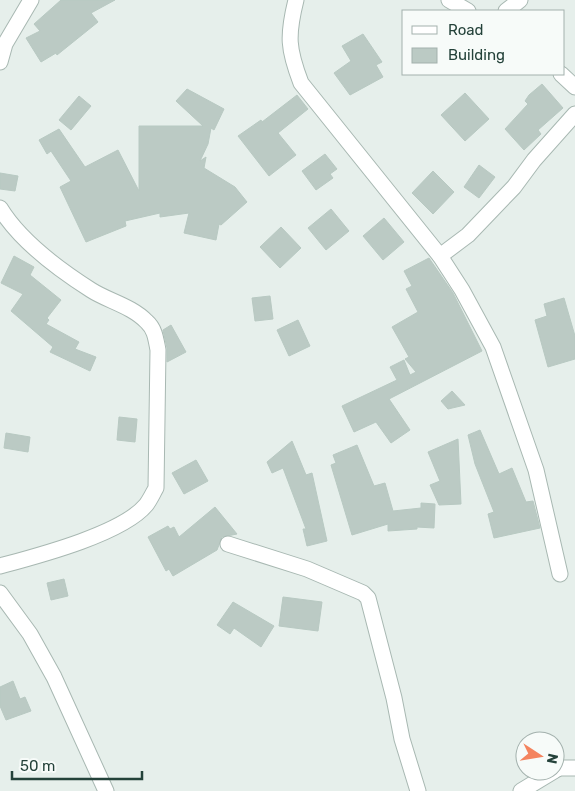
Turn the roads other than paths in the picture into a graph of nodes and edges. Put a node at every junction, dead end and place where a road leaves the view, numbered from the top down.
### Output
1 (31, 0) edge
2 (296, 0) edge
3 (449, 0) edge
4 (520, 0) edge
5 (466, 10) edge
6 (507, 10) edge
7 (0, 62) edge
8 (562, 75) edge
9 (575, 87) edge
10 (575, 114) edge
11 (0, 208) edge
12 (440, 256) junction
13 (228, 544) dead end
14 (0, 566) edge
15 (560, 574) dead end
16 (0, 593) edge
17 (538, 781) edge
18 (106, 791) edge
19 (418, 791) edge
20 (521, 791) edge

1 - 7 street
2 - 12 street
3 - 5 street
4 - 6 street
8 - 9 street
10 - 12 street
11 - 14 street
12 - 15 street
13 - 19 street
16 - 18 street
17 - 20 street

